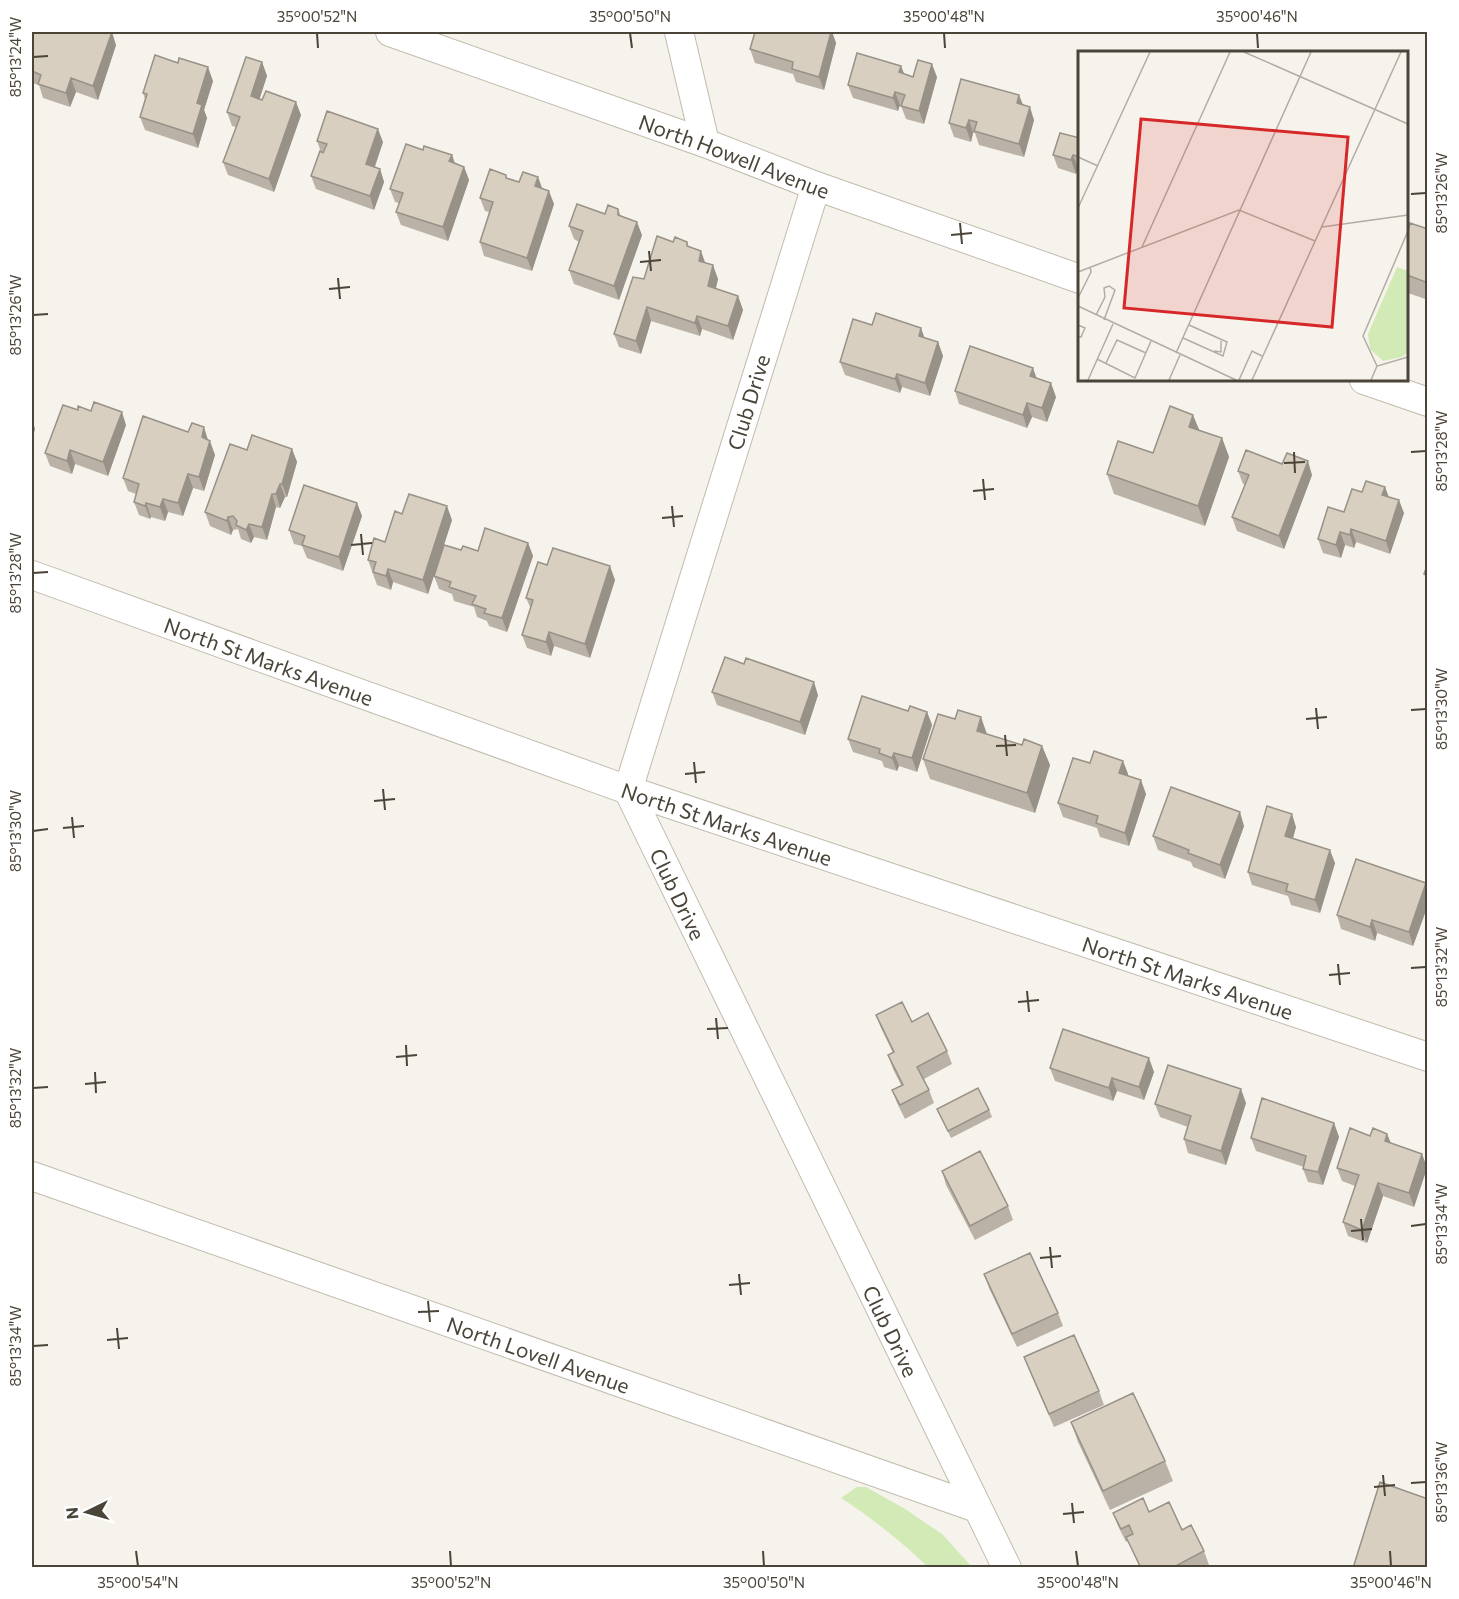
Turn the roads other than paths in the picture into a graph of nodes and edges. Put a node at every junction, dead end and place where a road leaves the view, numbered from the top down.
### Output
1 (390, 32) edge
2 (680, 32) edge
3 (705, 143) junction
4 (816, 186) junction
5 (1078, 278) edge
6 (1367, 381) edge
7 (1428, 402) edge
8 (32, 575) edge
9 (628, 790) junction
10 (1428, 1058) edge
11 (32, 1176) edge
12 (977, 1508) junction
13 (1007, 1568) edge

1 - 3 street, North Howell Avenue
2 - 3 street
3 - 4 street, North Howell Avenue
4 - 5 street, North Howell Avenue
4 - 9 street, Club Drive
6 - 7 street
8 - 9 street, North St Marks Avenue
9 - 10 street, North St Marks Avenue
9 - 12 street, Club Drive
11 - 12 street, North Lovell Avenue
12 - 13 street, Club Drive

